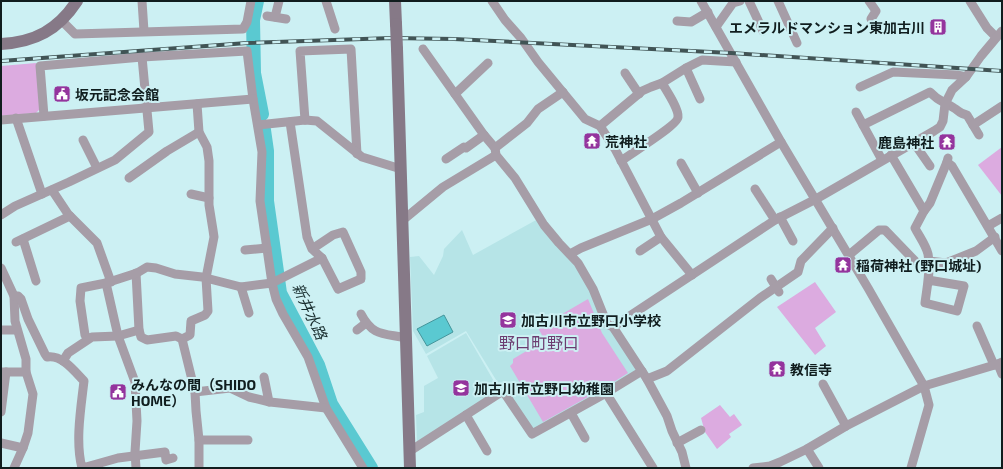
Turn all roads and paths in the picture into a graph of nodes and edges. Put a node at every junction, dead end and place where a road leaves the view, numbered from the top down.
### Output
1 (77, 1) edge
2 (142, 1) edge
3 (251, 1) edge
4 (279, 1) edge
5 (326, 1) edge
6 (395, 1) edge
7 (492, 1) edge
8 (701, 1) edge
9 (749, 1) edge
10 (778, 1) edge
11 (869, 1) edge
12 (970, 1) edge
13 (735, 2) edge
14 (685, 12) dead end
15 (708, 12) junction
16 (286, 19) dead end
17 (871, 19) dead end
18 (62, 21) junction
19 (677, 21) dead end
20 (687, 22) junction
21 (716, 27) junction
22 (335, 29) dead end
23 (144, 31) junction
24 (763, 31) dead end
25 (999, 34) edge
26 (797, 43) dead end
27 (1, 44) edge
28 (423, 49) dead end
29 (142, 57) junction
30 (736, 62) junction
31 (488, 63) dead end
32 (686, 68) junction
33 (625, 73) dead end
34 (966, 77) junction
35 (662, 83) junction
36 (860, 87) dead end
37 (563, 92) junction
38 (455, 94) junction
39 (639, 94) junction
40 (253, 99) junction
41 (700, 99) dead end
42 (197, 104) junction
43 (945, 104) junction
44 (1002, 106) edge
45 (148, 107) junction
46 (856, 112) dead end
47 (44, 116) junction
48 (16, 118) junction
49 (1, 120) edge
50 (305, 120) junction
51 (290, 122) junction
52 (258, 125) junction
53 (863, 125) junction
54 (973, 125) junction
55 (600, 126) junction
56 (199, 132) junction
57 (484, 135) junction
58 (979, 135) dead end
59 (83, 140) dead end
60 (781, 142) junction
61 (914, 143) junction
62 (496, 152) junction
63 (356, 154) junction
64 (891, 155) junction
65 (446, 159) dead end
66 (882, 160) junction
67 (621, 161) junction
68 (681, 163) dead end
69 (930, 166) dead end
70 (97, 168) junction
71 (401, 169) junction
72 (129, 178) dead end
73 (754, 189) dead end
74 (52, 190) junction
75 (698, 193) junction
76 (42, 194) junction
77 (191, 194) dead end
78 (209, 198) junction
79 (816, 199) junction
80 (924, 211) junction
81 (1, 215) edge
82 (70, 216) junction
83 (777, 218) junction
84 (1002, 218) edge
85 (652, 219) junction
86 (403, 220) junction
87 (988, 226) junction
88 (833, 228) junction
89 (661, 237) junction
90 (995, 237) junction
91 (793, 241) dead end
92 (267, 248) junction
93 (245, 250) dead end
94 (312, 250) junction
95 (640, 251) dead end
96 (1002, 251) edge
97 (570, 254) junction
98 (849, 255) junction
99 (322, 258) junction
100 (915, 261) dead end
101 (929, 261) junction
102 (1, 268) edge
103 (136, 273) junction
104 (692, 275) junction
105 (206, 278) junction
106 (928, 280) junction
107 (36, 281) dead end
108 (108, 282) junction
109 (272, 283) junction
110 (5, 287) edge
111 (241, 287) junction
112 (14, 296) junction
113 (249, 313) dead end
114 (361, 314) dead end
115 (366, 323) junction
116 (977, 326) dead end
117 (613, 327) junction
118 (1, 330) edge
119 (17, 330) junction
120 (139, 330) junction
121 (358, 330) dead end
122 (118, 336) junction
123 (88, 338) junction
124 (406, 338) junction
125 (182, 339) junction
126 (63, 361) junction
127 (998, 364) edge
128 (642, 371) junction
129 (4, 372) edge
130 (26, 372) junction
131 (1002, 374) edge
132 (264, 377) dead end
133 (647, 379) junction
134 (823, 384) dead end
135 (924, 386) junction
136 (195, 392) junction
137 (606, 393) junction
138 (269, 402) junction
139 (326, 408) junction
140 (1, 412) edge
141 (571, 414) junction
142 (466, 415) junction
143 (846, 426) junction
144 (701, 430) dead end
145 (585, 438) dead end
146 (199, 440) junction
147 (248, 440) dead end
148 (1, 443) edge
149 (677, 443) junction
150 (23, 448) junction
151 (807, 449) junction
152 (487, 450) dead end
153 (410, 451) junction
154 (136, 456) junction
155 (173, 458) dead end
156 (786, 464) edge
157 (82, 467) edge
158 (14, 468) edge
159 (136, 468) edge
160 (199, 468) edge
161 (363, 468) edge
162 (410, 468) edge
163 (652, 468) edge
164 (686, 468) edge
165 (753, 468) edge
166 (819, 468) edge
167 (910, 468) edge

1 - 18 street
2 - 23 street
3 - 23 street
4 - 16 street
5 - 22 street
6 - 71 street, bridge
7 - 37 street
8 - 15 street
9 - 24 street
10 - 26 street
11 - 17 street
12 - 25 street
13 - 21 street
14 - 20 street
15 - 20 street
15 - 21 street
18 - 23 street
18 - 27 street
19 - 20 street
21 - 30 street
25 - 34 street
28 - 38 street
29 - 40 street
29 - 45 street
29 - 47 street
30 - 32 street
30 - 60 street
31 - 38 street
32 - 35 street
32 - 41 street
33 - 39 street
34 - 36 street
34 - 43 street
35 - 39 street
35 - 67 street
37 - 55 street
37 - 62 street
38 - 57 street
39 - 55 street
40 - 42 street
40 - 52 street
42 - 45 street
42 - 56 street
43 - 53 street
43 - 54 street
43 - 61 street
44 - 54 street
45 - 47 street
45 - 70 street
46 - 53 street
47 - 48 street
48 - 49 street
48 - 76 street
50 - 51 street
50 - 63 street
50 - 63 street
51 - 52 street
51 - 94 street
52 - 92 street
53 - 66 street
54 - 58 street
55 - 67 street
56 - 72 street
56 - 78 street
57 - 62 street
57 - 65 street
59 - 70 street
60 - 75 street
60 - 79 street
61 - 64 street
61 - 69 street
62 - 86 street
62 - 97 street
63 - 71 street
64 - 66 street
64 - 80 street
66 - 79 street
67 - 85 street
68 - 75 street
70 - 74 street
71 - 86 street
73 - 83 street
74 - 76 street
74 - 82 street
75 - 85 street
76 - 81 street
77 - 78 street
78 - 105 street
79 - 83 street
79 - 88 street
80 - 87 street
80 - 101 street
82 - 107 street
82 - 108 street
83 - 91 street
83 - 104 street
84 - 87 street
85 - 89 street
85 - 97 street
86 - 124 street
87 - 90 street
88 - 98 street
88 - 133 street
89 - 95 street
89 - 104 street
90 - 96 street
90 - 101 street
92 - 93 street
92 - 109 street
94 - 99 street
94 - 99 street
97 - 117 street
98 - 100 street
98 - 135 street
99 - 109 street
101 - 106 street
102 - 110 street
103 - 105 street
103 - 108 street
103 - 120 street
104 - 117 street
105 - 111 street
105 - 125 street
106 - 106 street
108 - 122 street
108 - 123 street
109 - 111 street
109 - 139 street
110 - 112 street
111 - 113 street
112 - 119 street
112 - 126 street
114 - 115 street
115 - 121 street
115 - 124 street
116 - 127 street
117 - 128 street
118 - 119 street
119 - 130 street
120 - 122 street
120 - 125 street
122 - 123 street
122 - 154 street
123 - 126 street
124 - 153 street
125 - 136 street
126 - 157 street
127 - 131 street
127 - 135 street
128 - 133 street
128 - 137 street
129 - 130 street
129 - 140 street
130 - 150 street
132 - 138 street
133 - 149 street
134 - 143 street
135 - 143 street
135 - 167 street
136 - 138 street
136 - 146 street
137 - 141 street
137 - 163 street
138 - 139 street
139 - 161 street
141 - 142 street
141 - 145 street
142 - 152 street
142 - 153 street
143 - 151 street
144 - 149 street
146 - 147 street
146 - 160 street
148 - 150 street
149 - 164 street
150 - 158 street
151 - 156 street
151 - 166 street
153 - 162 street
154 - 155 street
154 - 157 street
154 - 159 street
156 - 165 street

